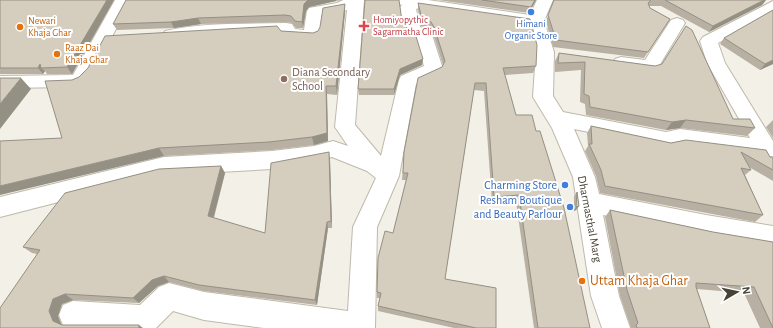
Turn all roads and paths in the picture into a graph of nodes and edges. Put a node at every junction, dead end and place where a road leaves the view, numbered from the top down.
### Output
1 (123, 0) edge
2 (356, 0) edge
3 (397, 0) edge
4 (545, 0) edge
5 (419, 2) junction
6 (773, 6) edge
7 (536, 21) junction
8 (688, 29) junction
9 (158, 36) edge
10 (605, 60) edge
11 (0, 82) edge
12 (556, 118) junction
13 (770, 153) edge
14 (382, 170) junction
15 (588, 202) junction
16 (0, 207) edge
17 (773, 237) edge
18 (73, 315) dead end
19 (361, 328) edge
20 (616, 328) edge

1 - 11 street
2 - 9 street
2 - 14 street
3 - 5 street
4 - 7 street
5 - 7 street
5 - 14 street
6 - 8 street
7 - 12 street, Dharmasthal Marg
8 - 10 street
8 - 13 street
12 - 13 street
12 - 15 street, Dharmasthal Marg
14 - 16 street
14 - 19 street
15 - 17 street
15 - 20 street, Dharmasthal Marg
18 - 19 street

